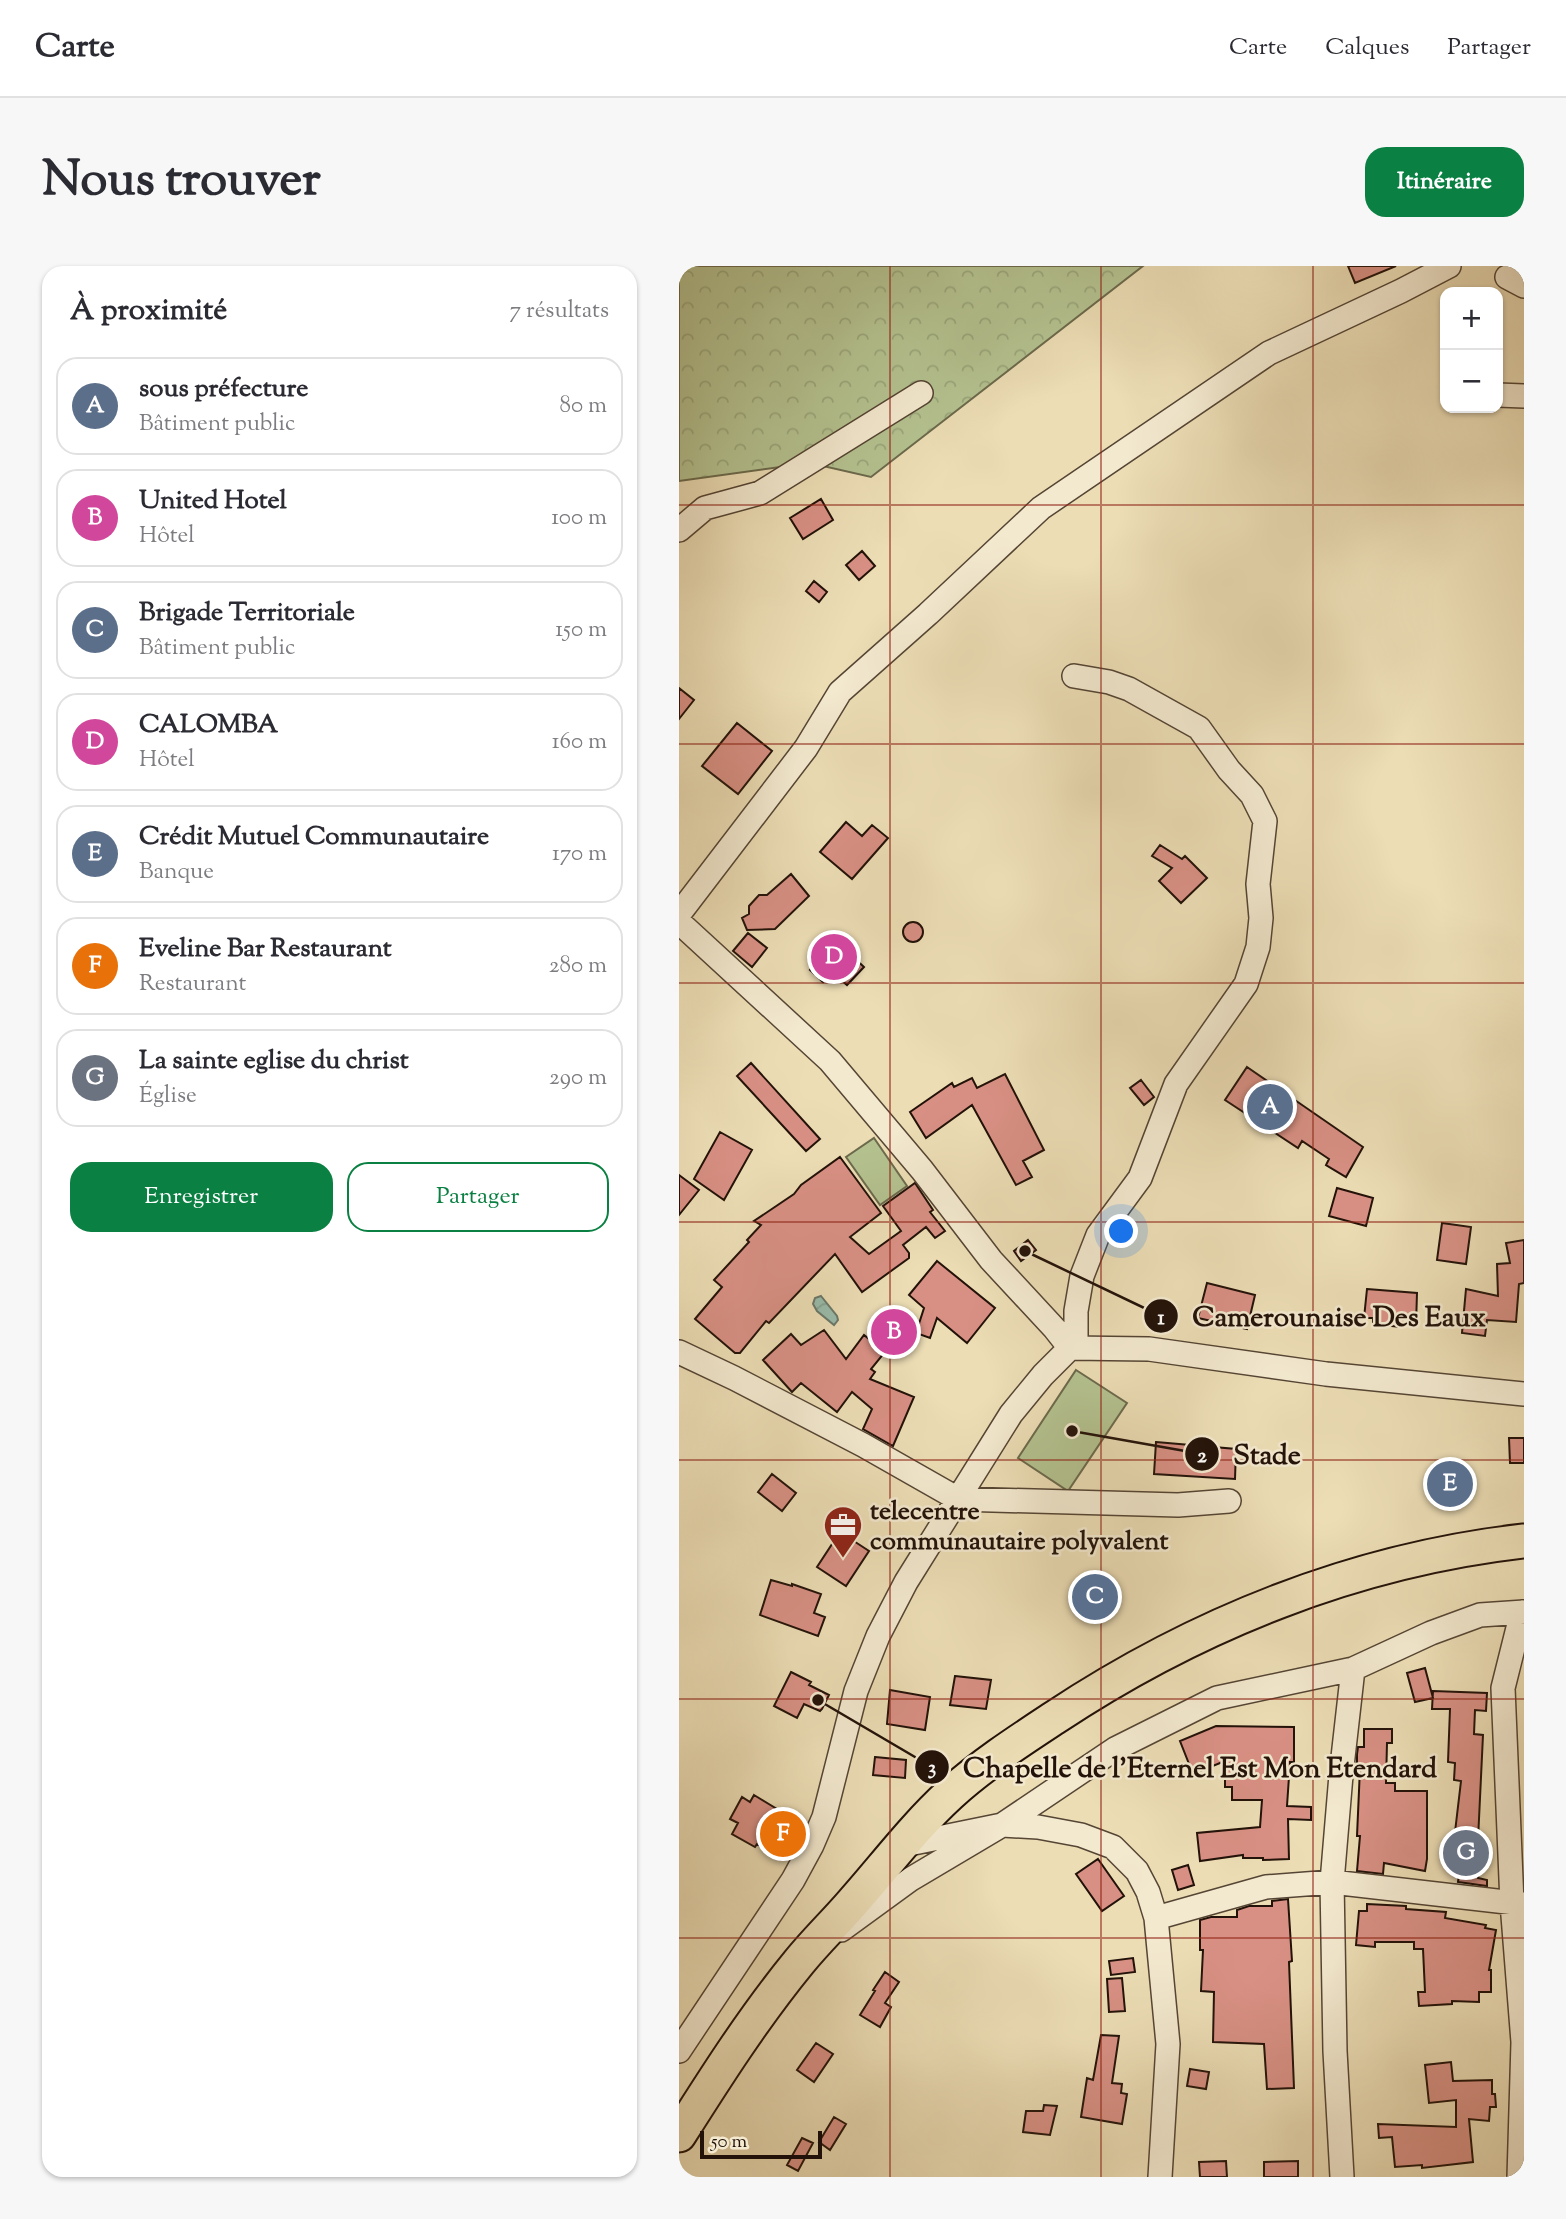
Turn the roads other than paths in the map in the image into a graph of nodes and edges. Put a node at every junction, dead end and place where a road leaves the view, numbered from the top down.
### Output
1 (1449, 266) edge
2 (921, 393) dead end
3 (1503, 395) edge
4 (1524, 396) edge
5 (679, 530) edge
6 (1074, 676) dead end
7 (679, 914) edge
8 (679, 922) edge
9 (1073, 1347) junction
10 (679, 1352) edge
11 (1524, 1394) edge
12 (958, 1499) junction
13 (1229, 1501) dead end
14 (1524, 1541) edge
15 (1523, 1612) edge
16 (1353, 1669) junction
17 (1002, 1825) junction
18 (899, 1846) junction
19 (1332, 1882) junction
20 (1518, 1903) edge
21 (1156, 1917) junction
22 (799, 1961) junction
23 (679, 2050) edge
24 (679, 2135) edge
25 (1160, 2177) edge
26 (1342, 2177) edge
27 (1519, 2177) edge

1 - 7 street
2 - 5 street
3 - 4 street
6 - 9 street
8 - 9 street
9 - 11 street
9 - 12 street
10 - 12 street
12 - 13 street
12 - 23 street
14 - 18 highway
15 - 16 street
15 - 20 street
16 - 17 street
16 - 19 street
17 - 18 street
17 - 21 street
17 - 22 street
18 - 22 highway
19 - 20 street
19 - 21 street
19 - 26 street
20 - 27 street
21 - 25 street
22 - 24 highway

